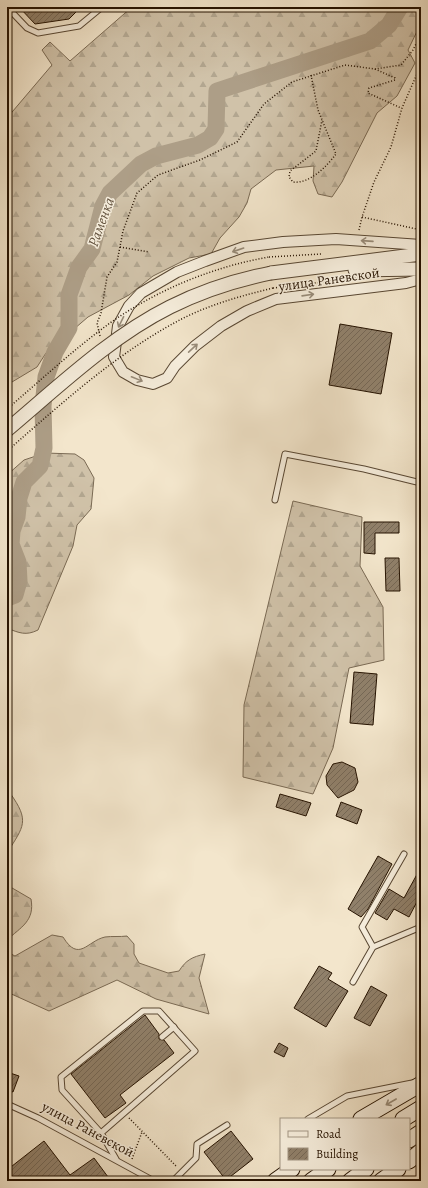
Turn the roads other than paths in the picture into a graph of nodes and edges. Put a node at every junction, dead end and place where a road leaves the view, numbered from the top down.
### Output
1 (8, 7) edge
2 (102, 7) edge
3 (421, 245) edge
4 (421, 254) edge
5 (421, 269) edge
6 (296, 270) junction
7 (421, 279) edge
8 (7, 430) edge
9 (421, 483) edge
10 (275, 500) dead end
11 (404, 854) dead end
12 (421, 927) edge
13 (373, 947) junction
14 (353, 982) dead end
15 (174, 1027) junction
16 (162, 1037) dead end
17 (421, 1081) edge
18 (421, 1084) edge
19 (7, 1104) edge
20 (421, 1108) edge
21 (310, 1118) edge
22 (363, 1118) edge
23 (405, 1118) edge
24 (227, 1124) dead end
25 (102, 1132) junction
26 (421, 1132) edge
27 (410, 1139) edge
28 (421, 1151) edge
29 (116, 1159) junction
30 (410, 1160) edge
31 (282, 1170) edge
32 (291, 1170) edge
33 (327, 1170) edge
34 (365, 1170) edge
35 (397, 1170) edge
36 (154, 1181) edge
37 (172, 1181) edge
38 (268, 1181) edge
39 (275, 1181) edge
40 (312, 1181) edge
41 (350, 1181) edge
42 (381, 1181) edge

1 - 2 lane
3 -> 7 street, улица Раневской
4 - 6 street
5 - 6 street
6 - 8 street, bridge
9 - 10 lane
11 - 13 lane
12 - 13 lane
13 - 14 lane
15 - 16 lane
15 - 25 lane
15 - 25 lane
17 - 21 lane
18 -> 22 main road
19 - 29 lane, улица Раневской
20 - 23 main road
24 - 37 lane
25 - 29 lane
26 - 27 main road
28 - 30 main road
29 - 36 lane, улица Раневской
31 - 38 lane
32 - 39 main road
33 - 40 main road
34 - 41 main road
35 - 42 main road

